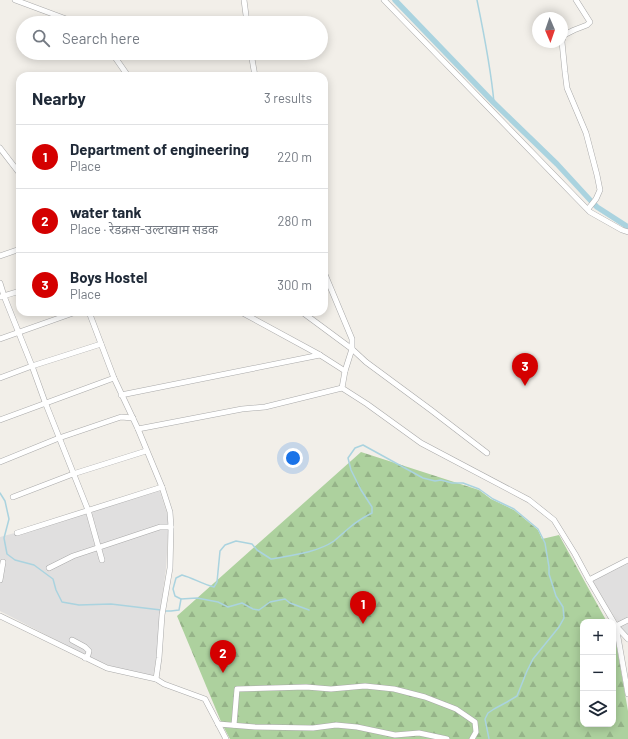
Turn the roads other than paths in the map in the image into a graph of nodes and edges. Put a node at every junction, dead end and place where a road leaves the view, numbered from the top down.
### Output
1 (15, 0) edge
2 (244, 0) edge
3 (384, 0) edge
4 (576, 0) edge
5 (58, 16) edge
6 (246, 16) edge
7 (568, 33) edge
8 (562, 48) edge
9 (117, 60) edge
10 (252, 60) edge
11 (125, 72) edge
12 (254, 72) edge
13 (0, 148) edge
14 (16, 169) edge
15 (589, 208) junction
16 (628, 232) edge
17 (16, 250) edge
18 (0, 256) edge
19 (328, 282) edge
20 (0, 283) edge
21 (16, 292) edge
22 (2, 296) edge
23 (65, 316) edge
24 (90, 316) edge
25 (248, 316) edge
26 (307, 316) edge
27 (19, 332) junction
28 (0, 339) edge
29 (101, 344) junction
30 (352, 349) junction
31 (320, 355) junction
32 (32, 366) junction
33 (345, 371) junction
34 (0, 378) edge
35 (114, 378) junction
36 (342, 388) junction
37 (121, 395) junction
38 (45, 402) junction
39 (133, 418) junction
40 (0, 420) edge
41 (138, 429) junction
42 (59, 438) junction
43 (146, 451) junction
44 (487, 453) dead end
45 (0, 462) edge
46 (73, 474) junction
47 (162, 487) junction
48 (13, 497) dead end
49 (88, 510) junction
50 (171, 528) junction
51 (17, 533) dead end
52 (99, 547) junction
53 (102, 560) dead end
54 (628, 560) edge
55 (3, 562) dead end
56 (49, 568) dead end
57 (0, 580) edge
58 (589, 580) junction
59 (0, 616) edge
60 (612, 619) edge
61 (628, 620) edge
62 (616, 626) junction
63 (628, 639) edge
64 (72, 640) dead end
65 (85, 658) junction
66 (156, 679) junction
67 (628, 694) edge
68 (218, 724) junction
69 (234, 725) junction
70 (226, 739) edge
71 (447, 739) edge
72 (472, 739) edge

1 - 5 street
2 - 6 street
3 - 15 street
4 - 7 street
8 - 15 street
9 - 11 street
10 - 12 street
13 - 14 street
15 - 16 street
17 - 18 street
19 - 30 street
20 - 22 street
21 - 22 street
22 - 27 street
23 - 27 street
24 - 29 street
25 - 31 street
26 - 30 street
27 - 28 street
27 - 32 street
29 - 32 street
29 - 35 street
30 - 33 street
30 - 44 street
31 - 33 street
31 - 37 street
32 - 34 street
32 - 38 street
33 - 36 street
35 - 37 street
35 - 38 street
36 - 41 street
36 - 58 street
37 - 39 street
38 - 40 street
38 - 42 street
39 - 41 street
39 - 42 street
41 - 43 street
42 - 45 street
42 - 46 street
43 - 46 street
43 - 47 street
46 - 48 street
46 - 49 street
47 - 49 street
47 - 50 street
49 - 51 street
49 - 52 street
50 - 52 street
50 - 66 street
52 - 53 street
52 - 56 street
54 - 58 street
55 - 57 street
58 - 60 street
59 - 65 street
61 - 62 street
62 - 63 street
62 - 67 street
64 - 65 street
65 - 66 street
66 - 68 street
68 - 69 street
68 - 70 street
69 - 71 street
69 - 72 street

